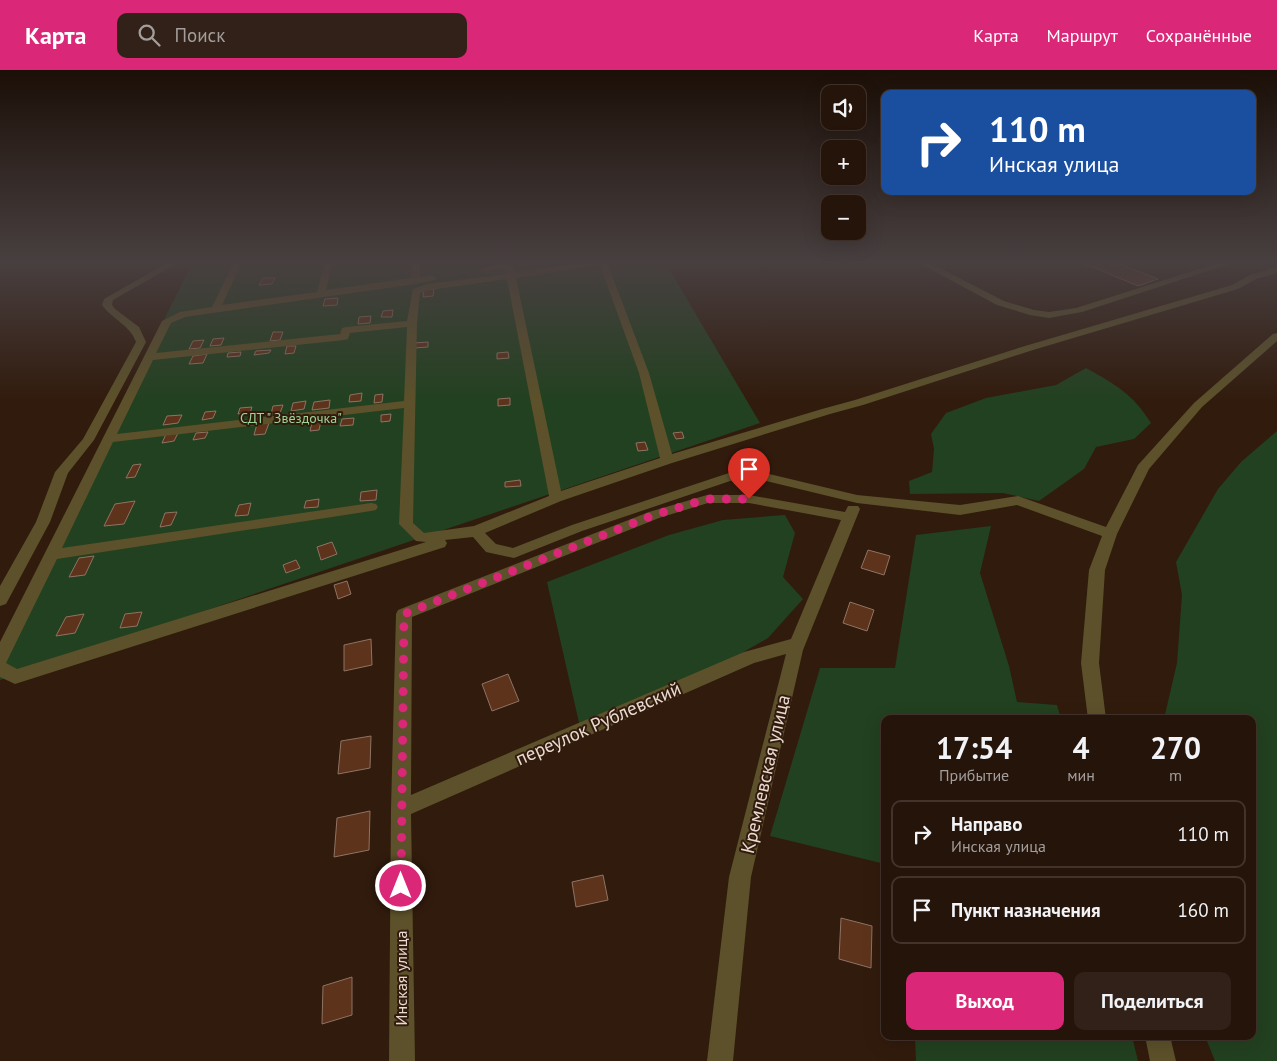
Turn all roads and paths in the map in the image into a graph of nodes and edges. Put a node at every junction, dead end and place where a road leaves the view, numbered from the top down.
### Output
1 (108, 308) edge
2 (227, 308) edge
3 (414, 308) edge
4 (517, 308) edge
5 (619, 308) edge
6 (1015, 308) edge
7 (1086, 308) edge
8 (1163, 308) edge
9 (215, 310) joint
10 (412, 323) junction
11 (1277, 336) edge
12 (149, 357) junction
13 (410, 404) junction
14 (109, 439) junction
15 (667, 460) junction
16 (556, 498) junction
17 (857, 499) junction
18 (371, 507) dead end
19 (850, 517) junction
20 (476, 532) junction
21 (1110, 534) junction
22 (51, 555) junction
23 (0, 600) edge
24 (797, 644) junction
25 (0, 659) edge
26 (0, 668) edge
27 (1096, 715) edge
28 (401, 809) junction
29 (1158, 1040) edge
30 (402, 1061) edge
31 (720, 1061) edge
32 (1164, 1061) edge

1 - 23 street
2 - 9 street
3 - 10 street
4 - 16 street
5 - 15 street
6 - 7 street
8 - 15 street
9 - 12 street
10 - 12 street
10 - 13 street
11 - 21 street
12 - 14 street
13 - 14 street
13 - 20 street
14 - 22 street
15 - 16 street
16 - 20 street
17 - 19 street, Кремлевская улица
17 - 20 street
17 - 21 street
18 - 22 street
19 - 24 street, Кремлевская улица
19 - 28 street, Инская улица
20 - 26 street
21 - 27 street
22 - 25 street
24 - 28 street, переулок Рублевский
24 - 31 street, Кремлевская улица
28 - 30 street, Инская улица
29 - 32 street

